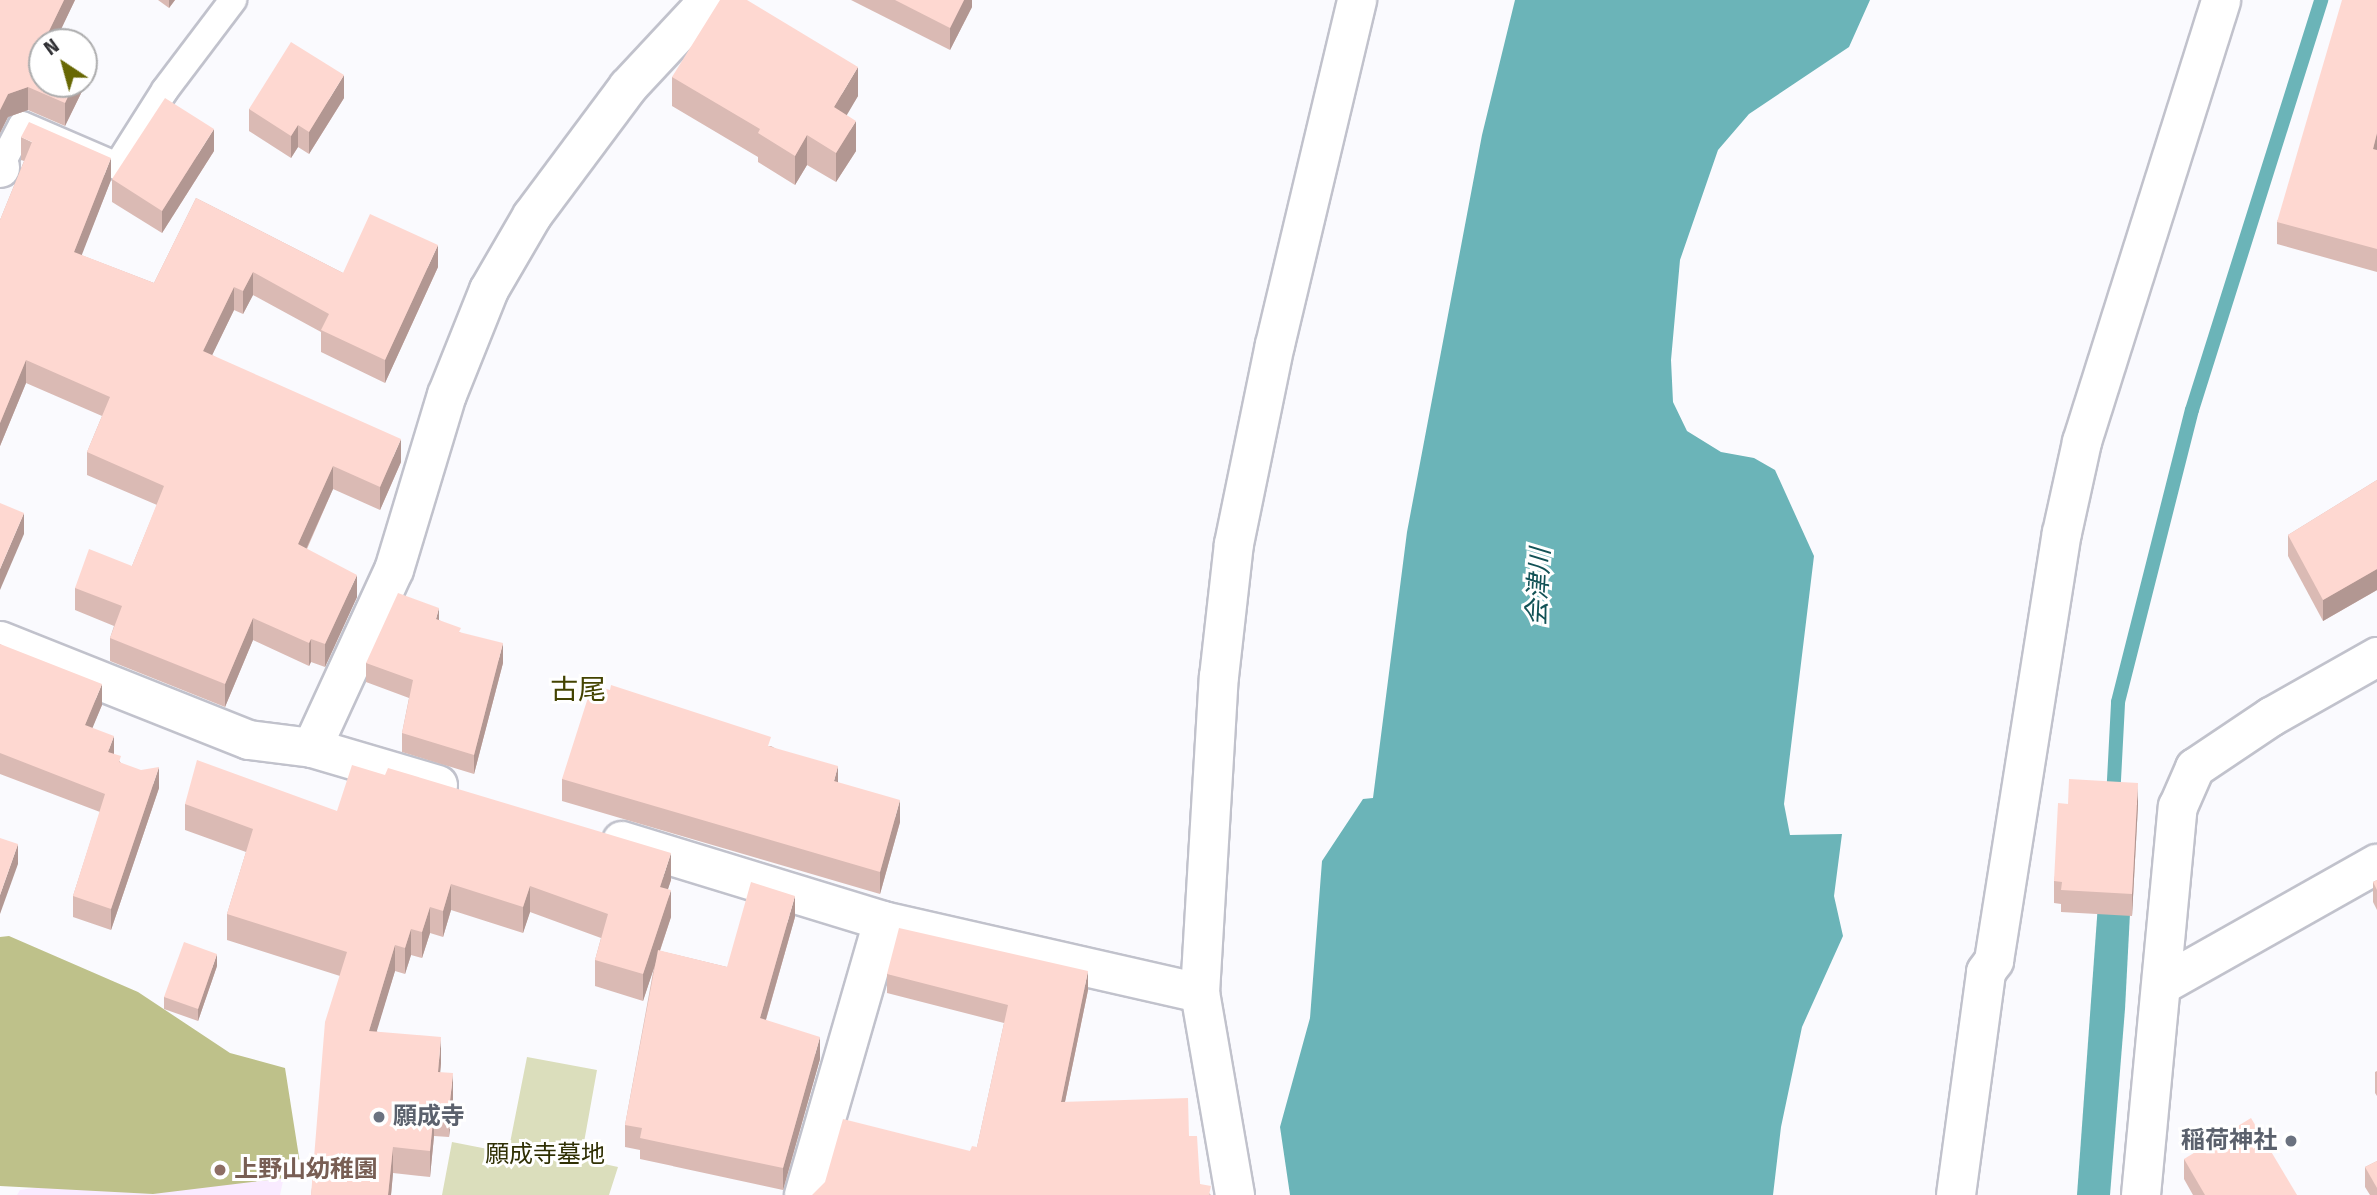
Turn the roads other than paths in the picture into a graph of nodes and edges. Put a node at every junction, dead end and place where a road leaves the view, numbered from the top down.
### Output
1 (233, 0) edge
2 (709, 0) edge
3 (1357, 0) edge
4 (2221, 0) edge
5 (0, 167) edge
6 (0, 641) edge
7 (2377, 657) edge
8 (312, 748) junction
9 (475, 796) edge
10 (594, 832) edge
11 (2377, 864) edge
12 (883, 921) junction
13 (2162, 985) junction
14 (1200, 993) junction
15 (804, 1195) edge
16 (1235, 1195) edge
17 (1956, 1195) edge
18 (2141, 1195) edge

1 - 5 lane
2 - 8 street
3 - 14 street
4 - 17 street
6 - 8 street
7 - 13 street
8 - 9 street
10 - 12 street
11 - 13 street
12 - 14 street
12 - 15 street
13 - 18 street
14 - 16 street

